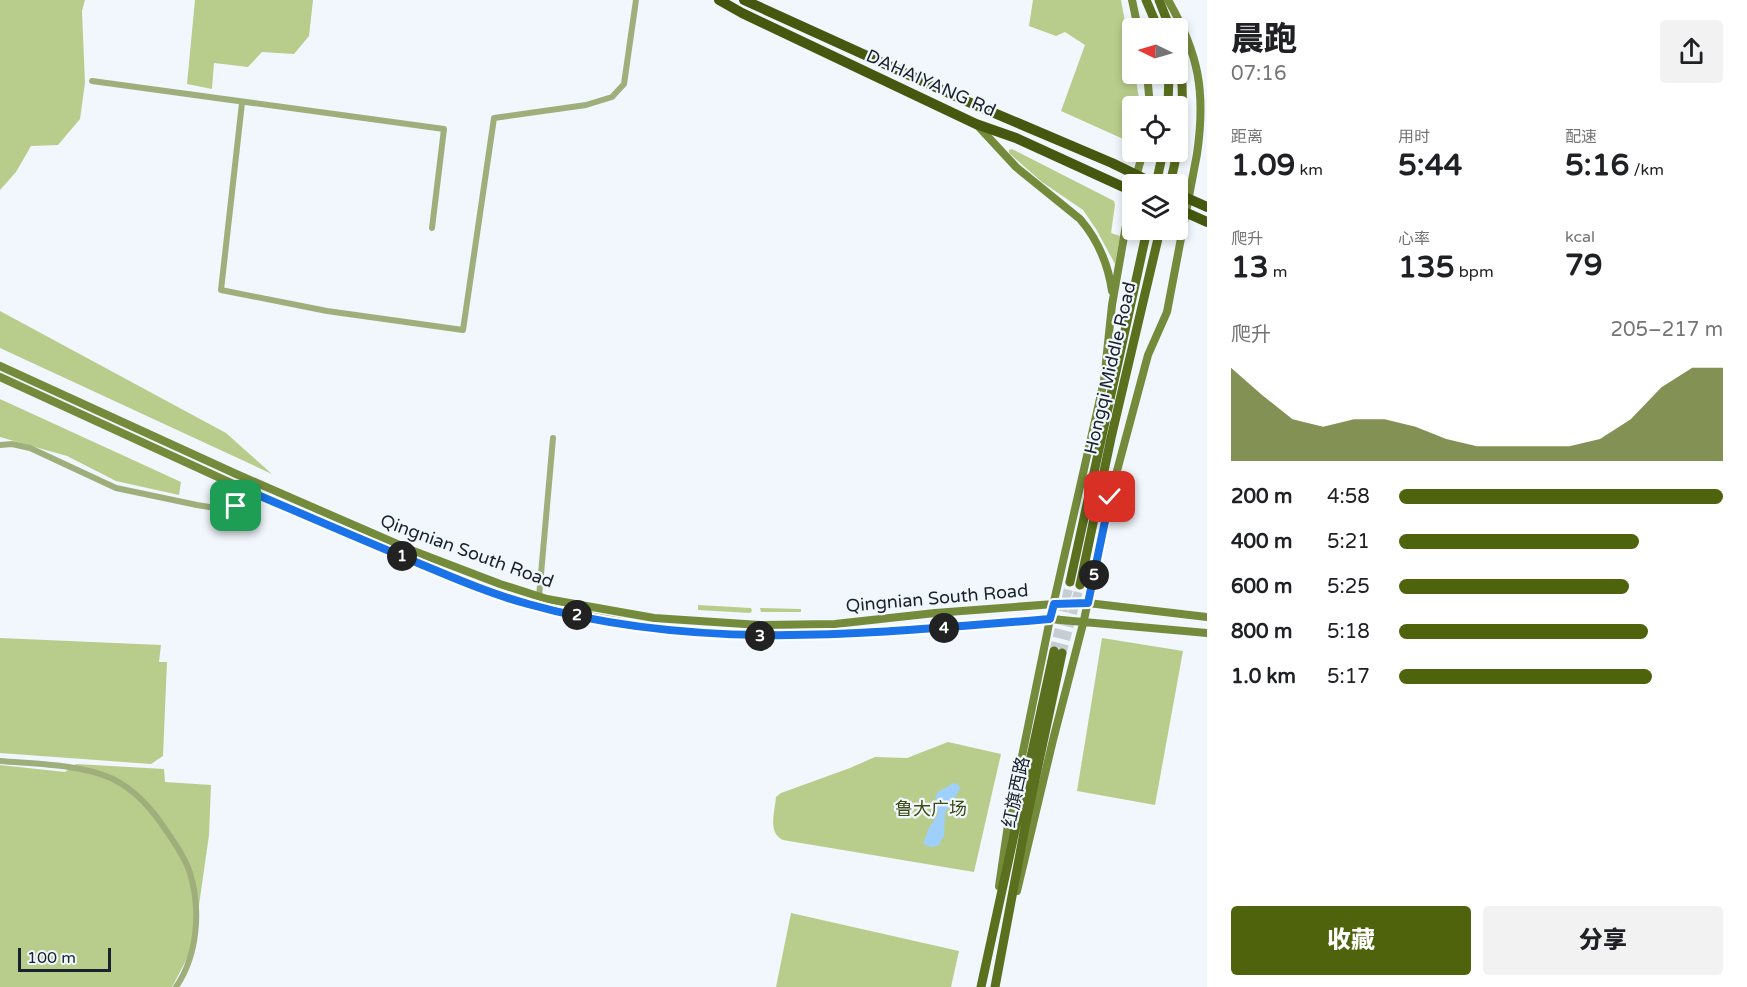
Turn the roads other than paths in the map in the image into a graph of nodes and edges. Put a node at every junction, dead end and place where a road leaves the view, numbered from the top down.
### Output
1 (636, 0) edge
2 (719, 0) edge
3 (744, 0) edge
4 (1132, 0) edge
5 (1146, 0) edge
6 (1159, 0) edge
7 (1168, 0) edge
8 (1136, 18) edge
9 (1154, 18) edge
10 (1166, 18) edge
11 (92, 81) dead end
12 (1182, 84) edge
13 (242, 103) junction
14 (976, 124) junction
15 (1128, 174) edge
16 (1172, 174) edge
17 (1122, 186) edge
18 (1189, 199) joint
19 (1207, 207) edge
20 (1188, 213) edge
21 (1207, 222) edge
22 (432, 228) dead end
23 (1123, 240) edge
24 (1145, 240) edge
25 (1157, 240) edge
26 (1180, 240) edge
27 (1112, 304) junction
28 (0, 366) edge
29 (0, 377) edge
30 (1100, 435) junction
31 (553, 438) dead end
32 (0, 444) edge
33 (251, 492) junction
34 (1075, 583) tunnel mouth
35 (539, 597) junction
36 (1088, 603) junction
37 (1054, 604) junction
38 (1207, 617) edge
39 (1050, 619) junction
40 (1084, 620) junction
41 (1207, 633) edge
42 (0, 761) edge
43 (992, 935) junction
44 (1005, 939) junction
45 (176, 987) edge
46 (981, 987) edge
47 (995, 987) edge

1 - 13 street
2 - 14 highway, DAHAIYANG Rd
3 - 15 highway, DAHAIYANG Rd
4 - 8 main road
5 - 9 main road
6 - 10 main road
7 - 18 main road
11 - 13 street
12 - 16 main road
13 - 22 street
14 - 17 highway, DAHAIYANG Rd
14 - 27 main road
18 - 19 highway
20 - 21 highway
23 - 27 main road
24 - 30 main road, Hongqi Middle Road
25 - 30 main road, Hongqi Middle Road
26 - 36 main road
27 - 30 main road
28 - 35 main road, Qingnian South Road
29 - 33 main road, Qingnian South Road
30 - 34 main road, Hongqi Middle Road
30 - 37 main road
31 - 35 street
32 - 33 street
33 - 39 main road, Qingnian South Road
35 - 37 main road, Qingnian South Road
36 - 37 main road, Qingnian South Road
36 - 38 main road, Qingnian South Road
36 - 40 main road
37 - 39 main road
39 - 40 main road, Qingnian South Road
39 - 43 main road
40 - 41 main road, Qingnian South Road
40 - 44 main road
42 - 45 street
43 - 44 main road, 红旗西路
43 - 46 main road, 红旗西路
44 - 47 main road, 红旗西路

